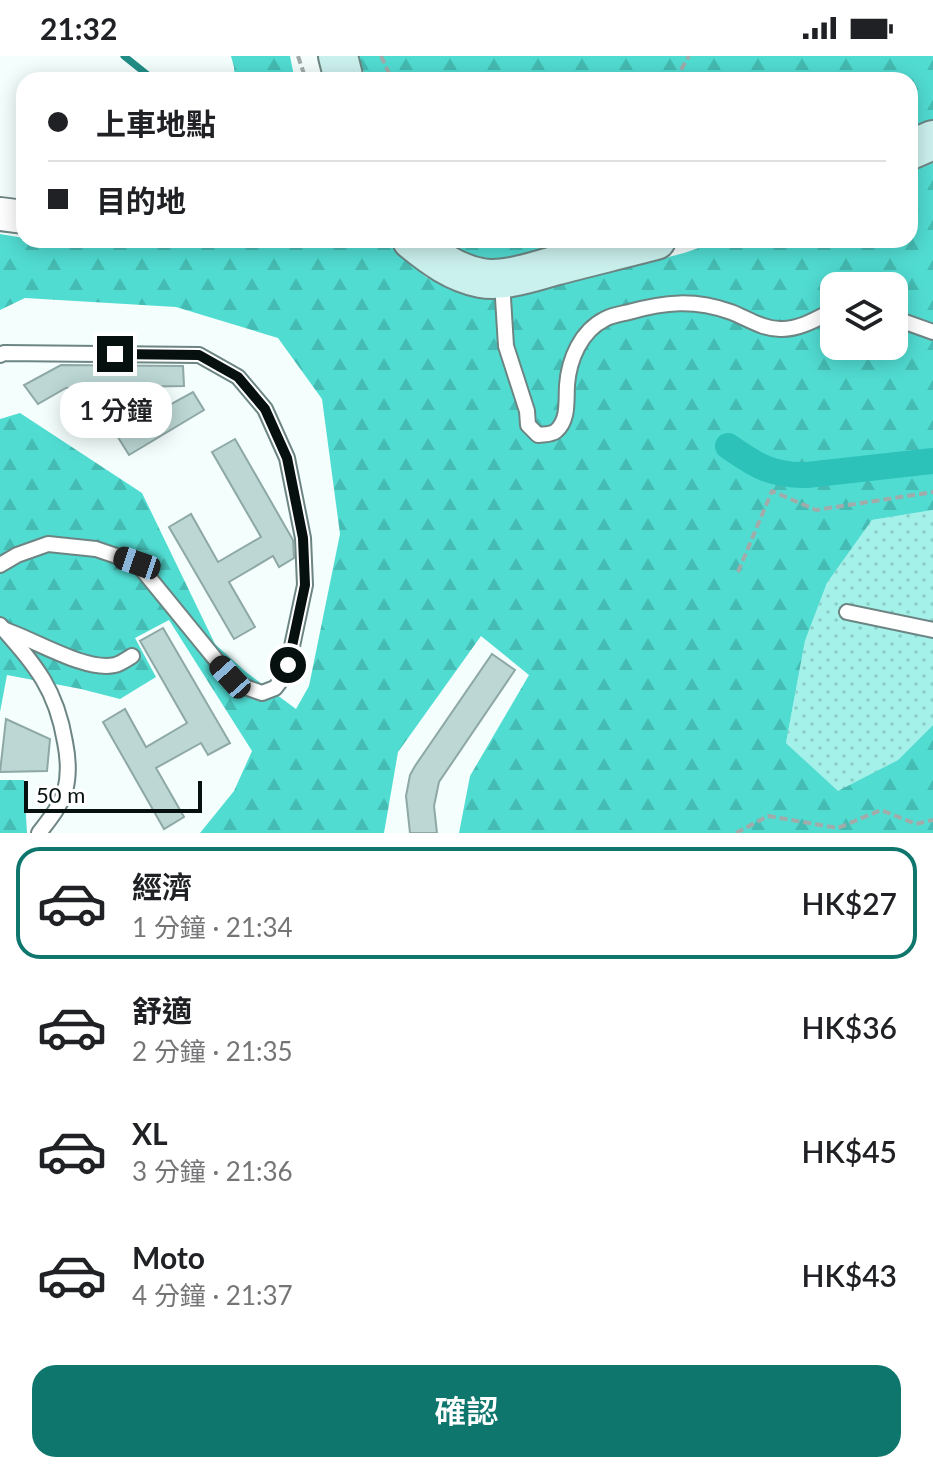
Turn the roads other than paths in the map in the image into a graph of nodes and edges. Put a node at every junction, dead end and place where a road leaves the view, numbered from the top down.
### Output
1 (422, 248) edge
2 (623, 248) edge
3 (502, 277) junction
4 (820, 317) edge
5 (908, 323) edge
6 (933, 332) edge
7 (0, 355) edge
8 (0, 565) edge
9 (847, 612) dead end
10 (2, 628) edge
11 (933, 630) edge
12 (132, 656) dead end
13 (39, 833) edge

1 - 3 main road
2 - 3 main road
3 - 4 lane
5 - 6 lane
7 - 8 lane
9 - 11 lane
10 - 12 lane
10 - 13 lane

